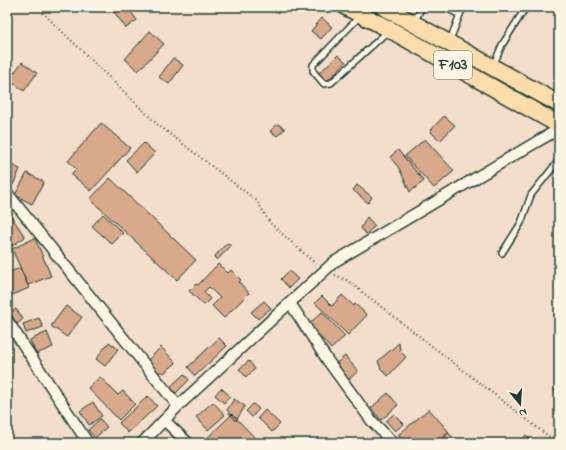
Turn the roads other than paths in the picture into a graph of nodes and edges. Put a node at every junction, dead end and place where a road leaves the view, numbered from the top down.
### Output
1 (346, 7) edge
2 (384, 7) edge
3 (422, 7) edge
4 (444, 7) edge
5 (463, 7) edge
6 (526, 7) edge
7 (361, 15) junction
8 (460, 15) junction
9 (414, 24) junction
10 (389, 30) junction
11 (449, 43) junction
12 (493, 67) junction
13 (559, 104) edge
14 (559, 125) edge
15 (559, 129) edge
16 (559, 160) edge
17 (7, 193) edge
18 (502, 253) dead end
19 (290, 303) junction
20 (7, 320) edge
21 (178, 406) junction
22 (165, 421) junction
23 (88, 443) edge
24 (142, 443) edge
25 (188, 443) edge
26 (393, 443) edge

1 - 7 main road, F103
2 - 9 main road, F103
3 - 9 lane
4 - 8 lane
5 - 8 lane
6 - 12 lane
7 - 10 main road, F103
7 - 10 lane
8 - 11 lane
9 - 11 main road, F103
10 - 14 main road, F103
11 - 12 main road, F103
12 - 13 main road, F103
15 - 19 street
16 - 18 lane
17 - 21 street
19 - 21 street
19 - 26 street
20 - 23 street
21 - 22 street
22 - 24 street
22 - 25 street

